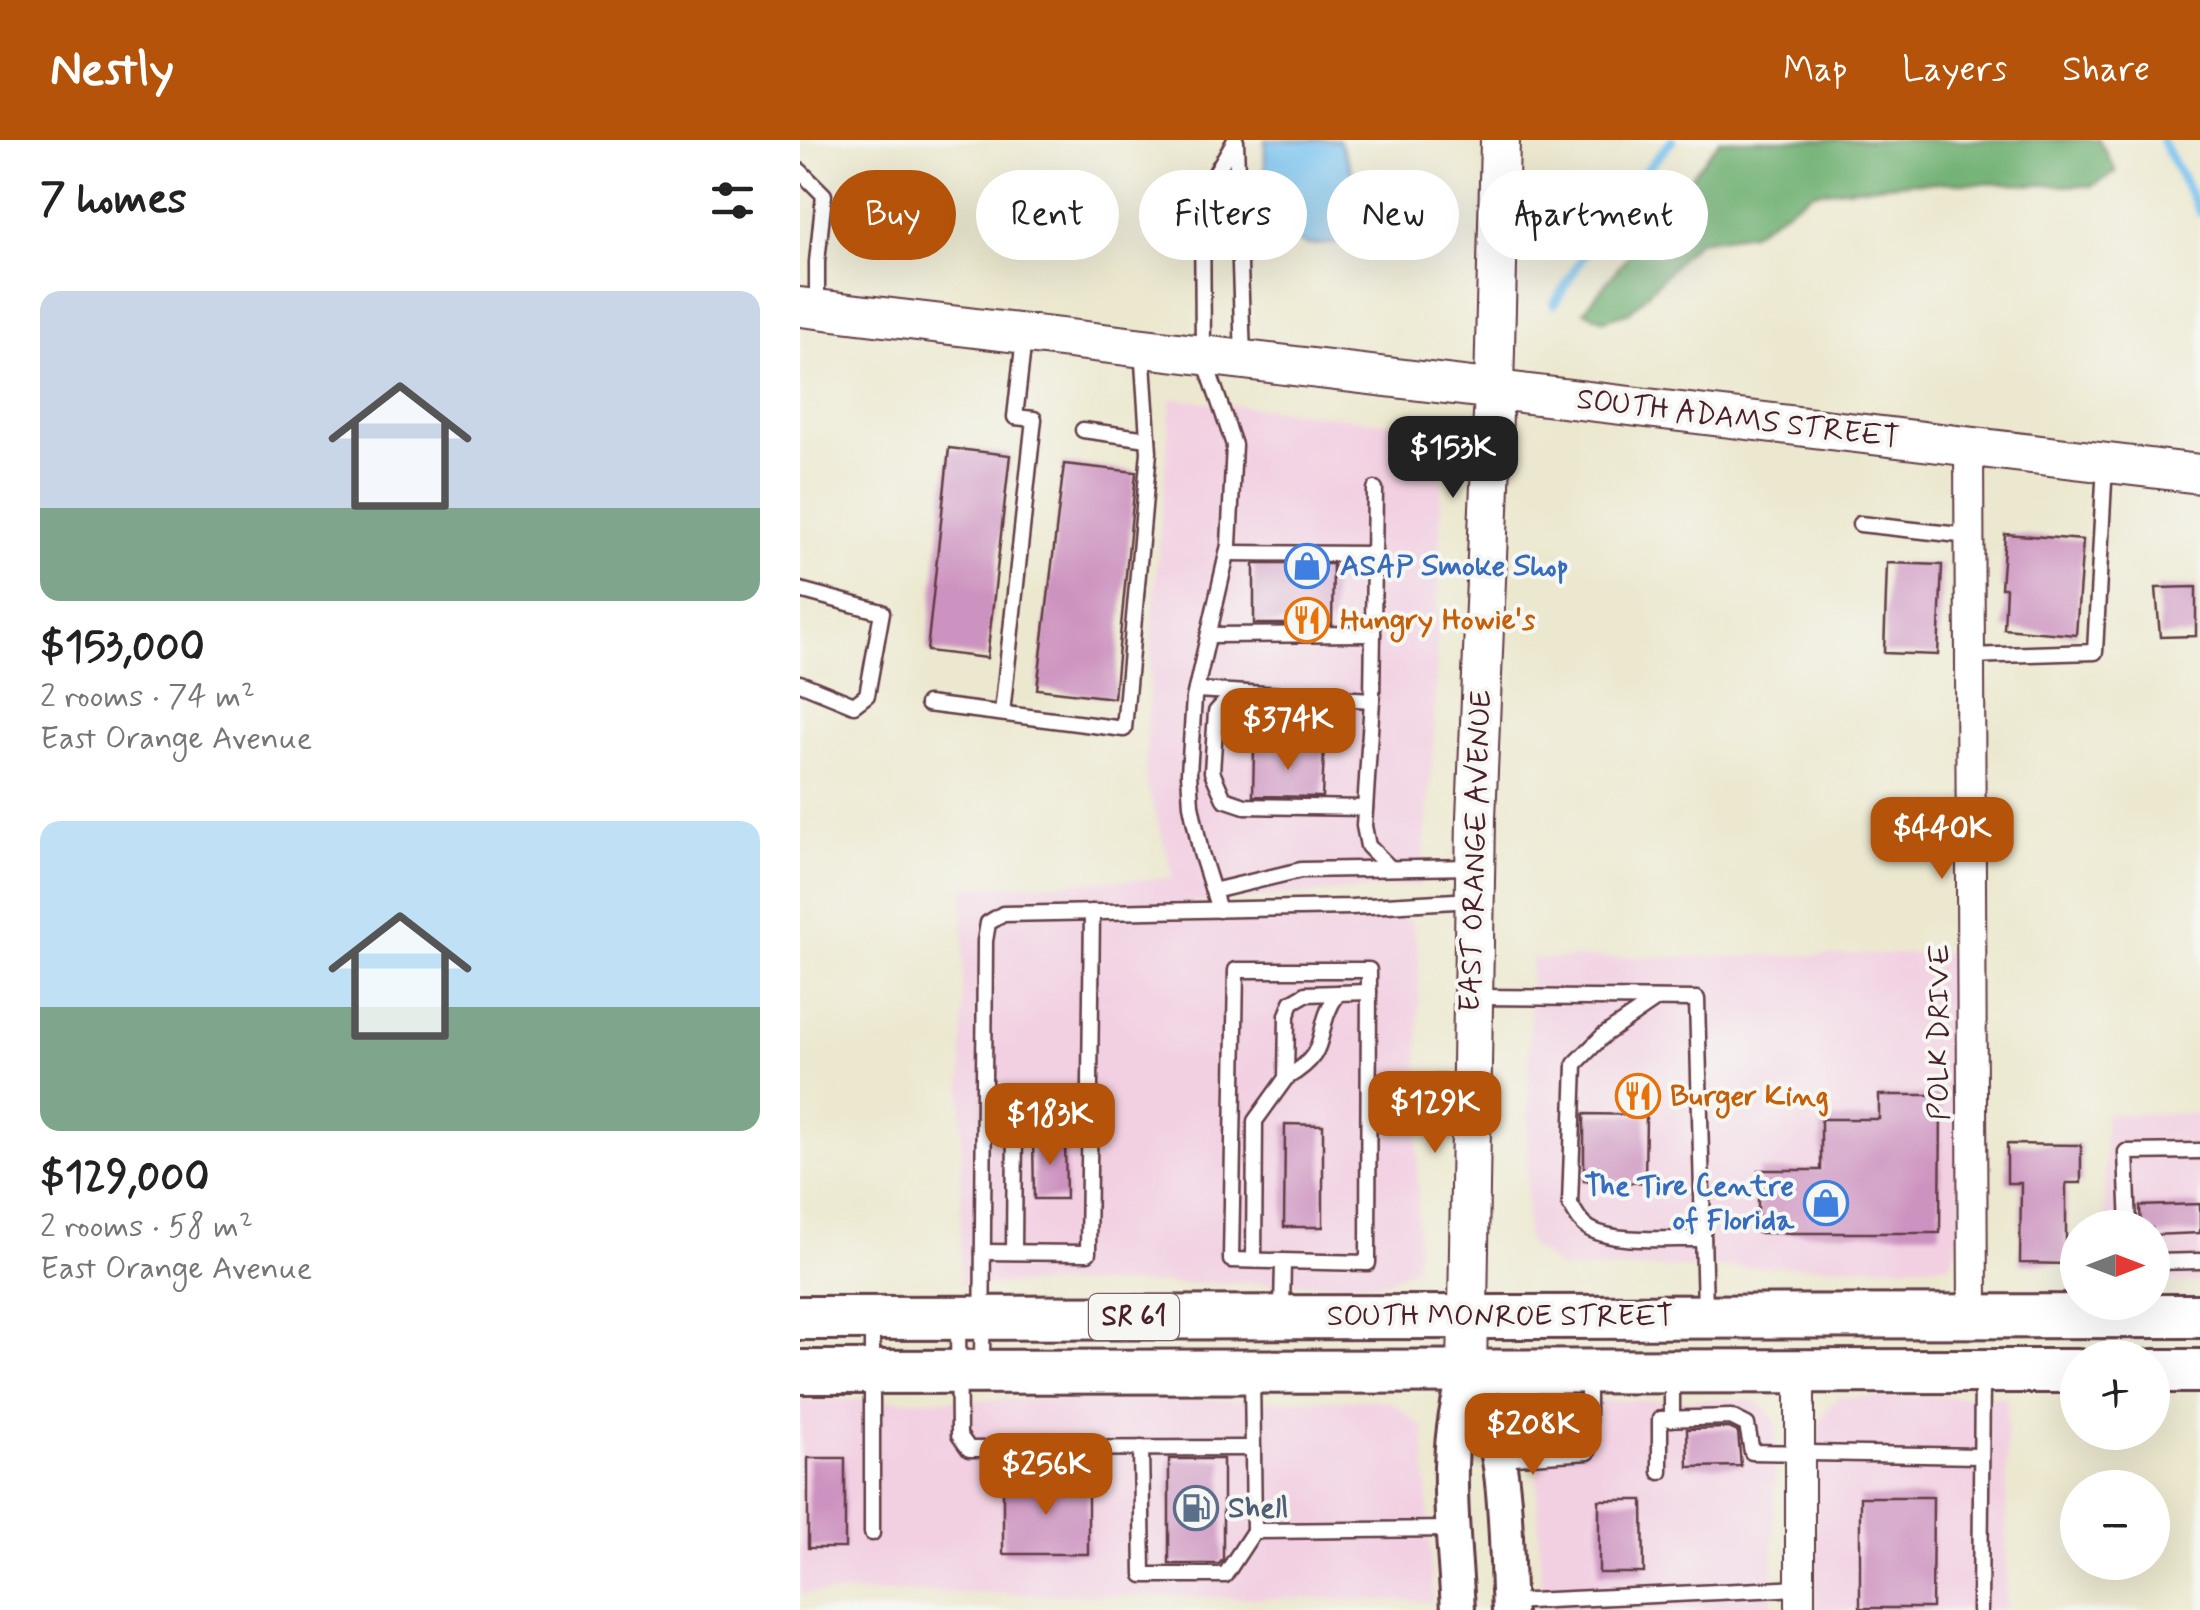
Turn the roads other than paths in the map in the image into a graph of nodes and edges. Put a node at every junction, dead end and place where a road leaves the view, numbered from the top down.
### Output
1 (1235, 140) edge
2 (1500, 140) edge
3 (800, 171) edge
4 (808, 308) edge
5 (1024, 334) junction
6 (1142, 348) junction
7 (1202, 355) junction
8 (1243, 360) junction
9 (1494, 390) junction
10 (1083, 430) dead end
11 (1148, 438) junction
12 (1968, 447) junction
13 (2106, 463) junction
14 (2200, 474) edge
15 (1375, 488) dead end
16 (1860, 524) dead end
17 (1969, 536) junction
18 (1227, 553) junction
19 (1374, 554) junction
20 (800, 590) edge
21 (1208, 634) junction
22 (1373, 634) junction
23 (1970, 656) junction
24 (800, 683) edge
25 (1196, 690) junction
26 (1245, 692) junction
27 (1372, 700) junction
28 (927, 704) dead end
29 (1002, 713) junction
30 (1365, 808) junction
31 (1390, 868) junction
32 (1474, 883) junction
33 (1213, 890) junction
34 (1219, 910) junction
35 (1092, 912) junction
36 (1369, 992) junction
37 (1338, 993) junction
38 (1472, 997) junction
39 (1658, 999) junction
40 (1286, 1078) junction
41 (1369, 1083) junction
42 (1470, 1083) junction
43 (1090, 1118) junction
44 (2200, 1151) edge
45 (2128, 1210) edge
46 (1704, 1239) junction
47 (983, 1252) junction
48 (1014, 1252) junction
49 (1254, 1260) junction
50 (1283, 1261) junction
51 (2200, 1261) edge
52 (2170, 1262) edge
53 (2170, 1313) edge
54 (2060, 1314) edge
55 (1467, 1316) junction
56 (1705, 1316) junction
57 (1973, 1316) junction
58 (2027, 1316) junction
59 (2200, 1316) edge
60 (1282, 1317) junction
61 (800, 1318) edge
62 (872, 1318) junction
63 (970, 1318) junction
64 (1672, 1371) junction
65 (1800, 1371) junction
66 (1982, 1371) junction
67 (2060, 1371) edge
68 (2170, 1371) edge
69 (2200, 1371) edge
70 (800, 1372) edge
71 (872, 1372) junction
72 (970, 1372) junction
73 (1252, 1372) junction
74 (1467, 1372) junction
75 (1588, 1372) junction
76 (1672, 1419) junction
77 (1141, 1448) junction
78 (1253, 1448) junction
79 (1800, 1452) junction
80 (1980, 1456) junction
81 (1499, 1458) junction
82 (1660, 1472) dead end
83 (1454, 1529) junction
84 (1254, 1531) junction
85 (872, 1533) dead end
86 (1800, 1599) edge
87 (1509, 1606) edge
88 (1458, 1610) edge
89 (1980, 1610) edge

1 - 7 lane
1 - 8 lane
2 - 9 main road, EAST ORANGE AVENUE
3 - 4 lane
4 - 5 main road, SOUTH ADAMS STREET
5 - 6 main road, SOUTH ADAMS STREET
5 - 29 lane
6 - 7 main road, SOUTH ADAMS STREET
6 - 11 lane
7 - 8 main road, SOUTH ADAMS STREET
7 - 18 lane
8 - 9 main road, SOUTH ADAMS STREET
9 - 12 main road, SOUTH ADAMS STREET
9 - 32 main road, EAST ORANGE AVENUE
10 - 11 lane
11 - 29 lane
12 - 13 main road, SOUTH ADAMS STREET
12 - 17 street, POLK DRIVE
13 - 14 main road, SOUTH ADAMS STREET
13 - 23 lane
15 - 19 lane
16 - 17 lane
17 - 23 street, POLK DRIVE
18 - 19 lane
18 - 21 lane
19 - 22 lane
20 - 24 lane
21 - 22 lane
21 - 25 lane
22 - 27 lane
23 - 57 street, POLK DRIVE
25 - 26 lane
25 - 33 lane
26 - 27 lane
26 - 30 lane
27 - 30 lane
28 - 29 lane
30 - 31 lane
31 - 32 lane
31 - 33 lane
32 - 34 lane
32 - 38 main road, EAST ORANGE AVENUE
33 - 34 lane
34 - 35 lane
35 - 43 lane
35 - 47 lane
36 - 37 lane
36 - 41 lane
36 - 49 lane
37 - 40 lane
37 - 40 lane
38 - 39 lane
38 - 42 main road, EAST ORANGE AVENUE
39 - 46 lane
39 - 46 lane
40 - 49 lane
41 - 42 lane
41 - 50 lane
42 - 55 main road, EAST ORANGE AVENUE
43 - 48 lane
43 - 48 lane
44 - 45 lane
46 - 56 lane
47 - 48 lane
47 - 63 lane
49 - 50 lane
50 - 60 lane
51 - 52 lane
53 - 59 main road, SOUTH MONROE STREET / SR 61
54 - 58 main road, SOUTH MONROE STREET / SR 61
55 - 56 main road, SOUTH MONROE STREET / SR 61
55 - 60 main road, SOUTH MONROE STREET / SR 61
55 - 74 main road, EAST ORANGE AVENUE
56 - 57 main road, SOUTH MONROE STREET / SR 61
57 - 58 main road, SOUTH MONROE STREET / SR 61
58 - 66 main road
60 - 63 main road, SOUTH MONROE STREET / SR 61
61 - 62 main road, SOUTH MONROE STREET / SR 61
62 - 63 main road, SOUTH MONROE STREET / SR 61
62 - 71 lane
63 - 72 lane
63 - 72 lane
64 - 65 main road, SOUTH MONROE STREET / SR 61
64 - 75 main road, SOUTH MONROE STREET / SR 61
64 - 76 lane
65 - 66 main road, SOUTH MONROE STREET / SR 61
65 - 79 street
66 - 67 main road, SOUTH MONROE STREET / SR 61
66 - 80 lane
68 - 69 main road
70 - 71 main road, SOUTH MONROE STREET / SR 61
71 - 72 main road, SOUTH MONROE STREET / SR 61
71 - 85 lane
72 - 73 main road, SOUTH MONROE STREET / SR 61
72 - 77 lane
73 - 74 main road, SOUTH MONROE STREET / SR 61
73 - 78 lane
74 - 75 main road, SOUTH MONROE STREET / SR 61
74 - 81 street, EAST ORANGE AVENUE
74 - 83 street, EAST ORANGE AVENUE
75 - 81 lane
76 - 79 lane
76 - 82 lane
77 - 78 lane
77 - 84 lane
78 - 84 lane
79 - 80 lane
79 - 86 street
80 - 89 lane
81 - 87 street, EAST ORANGE AVENUE
83 - 84 lane
83 - 88 street, EAST ORANGE AVENUE
86 - 87 lane

